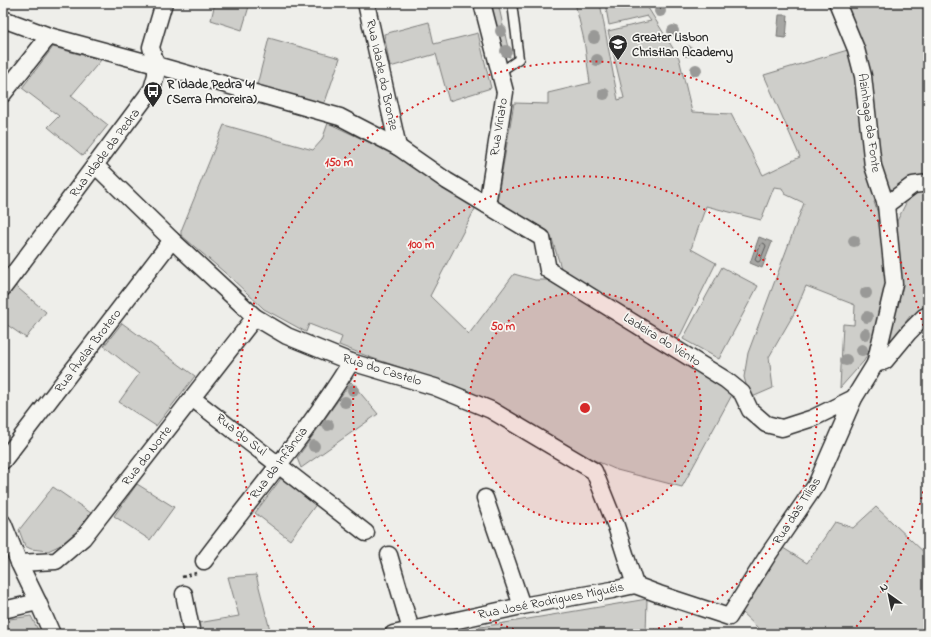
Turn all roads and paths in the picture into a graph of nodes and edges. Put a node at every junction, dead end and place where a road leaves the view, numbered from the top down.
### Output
1 (164, 3) edge
2 (366, 3) edge
3 (482, 3) edge
4 (512, 3) edge
5 (837, 3) edge
6 (3, 19) edge
7 (49, 36) junction
8 (156, 65) junction
9 (500, 72) junction
10 (3, 94) edge
11 (398, 147) junction
12 (96, 166) junction
13 (928, 183) edge
14 (487, 205) junction
15 (886, 205) junction
16 (172, 240) junction
17 (3, 288) edge
18 (928, 315) edge
19 (255, 316) junction
20 (351, 362) junction
21 (875, 364) junction
22 (192, 398) junction
23 (854, 398) junction
24 (3, 461) edge
25 (279, 465) junction
26 (485, 498) dead end
27 (3, 523) edge
28 (366, 533) dead end
29 (389, 555) dead end
30 (204, 561) joint
31 (19, 563) junction
32 (635, 584) junction
33 (184, 594) joint
34 (38, 602) junction
35 (522, 606) junction
36 (3, 610) edge
37 (729, 617) joint
38 (412, 630) junction
39 (52, 634) edge
40 (192, 634) edge
41 (393, 634) edge

1 - 8 street, Rua Idade da Pedra
2 - 11 street, Rua Idade do Bronze
3 - 9 street, Rua Viriato
4 - 9 lane
5 - 15 street, Azinhaga da Fonte
6 - 7 street, Ladeira do Vento
7 - 8 street, Ladeira do Vento
7 - 10 street
8 - 11 street, Ladeira do Vento
8 - 12 street, Rua Idade da Pedra
9 - 14 street, Rua Viriato
11 - 14 street, Ladeira do Vento
12 - 16 street, Rua do Castelo
12 - 17 street, Rua Idade da Pedra
13 - 15 street
14 - 23 street, Ladeira do Vento
15 - 21 street, Azinhaga da Fonte
16 - 19 street, Rua do Castelo
16 - 24 street, Rua Avelar Brotero
18 - 21 street
19 - 20 street, Rua do Castelo
19 - 22 street, Rua do Norte
20 - 25 street, Rua da Infância
20 - 32 street, Rua do Castelo
21 - 23 street, Rua das Tílias
22 - 25 street, Rua do Sul
22 - 31 street, Rua do Norte
23 - 37 street, Rua das Tílias
25 - 28 street, Rua do Sul
25 - 30 street, Rua da Infância
26 - 35 street
27 - 31 street
29 - 38 street
30 - 33 path
31 - 34 street
32 - 35 street, Rua José Rodrigues Miguéis
32 - 37 street, Rua José Rodrigues Miguéis
33 - 40 street
34 - 36 street
34 - 39 street
35 - 38 street, Rua José Rodrigues Miguéis
38 - 41 street, Rua José Rodrigues Miguéis

